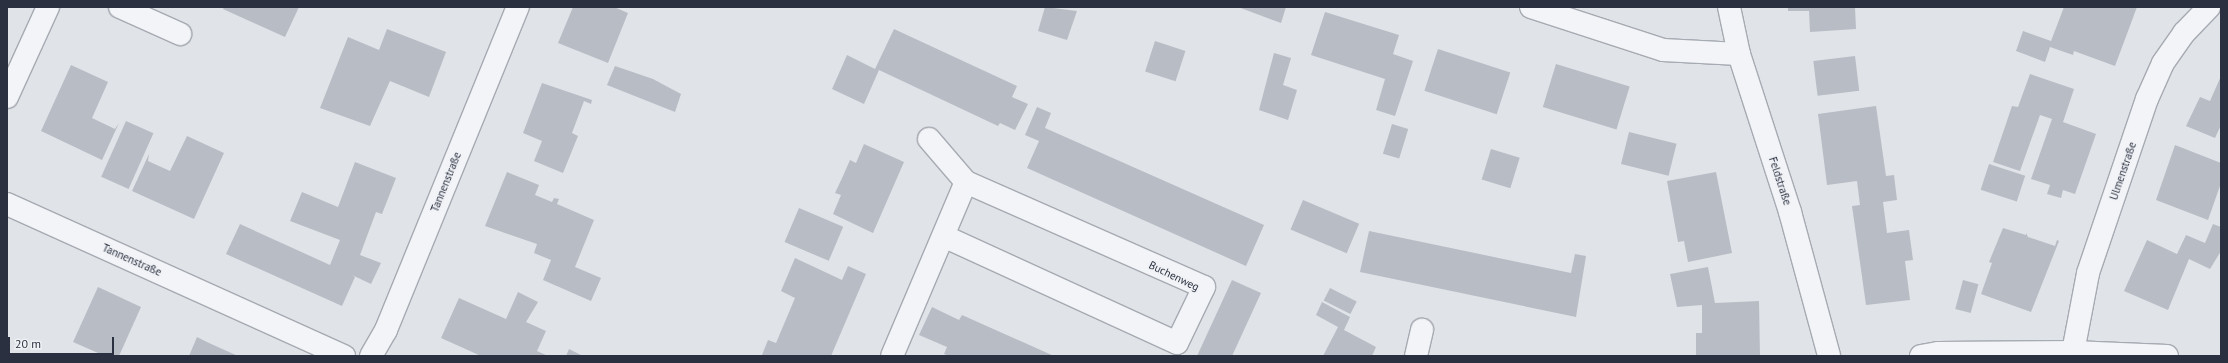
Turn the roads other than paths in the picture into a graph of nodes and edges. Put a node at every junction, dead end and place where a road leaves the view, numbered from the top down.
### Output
1 (48, 7) edge
2 (120, 7) edge
3 (518, 7) edge
4 (1531, 7) edge
5 (1729, 7) edge
6 (2209, 7) edge
7 (180, 34) dead end
8 (1739, 54) junction
9 (7, 97) edge
10 (929, 139) dead end
11 (966, 182) junction
12 (7, 204) edge
13 (943, 236) junction
14 (1422, 330) dead end
15 (2073, 352) junction
16 (344, 356) edge
17 (371, 356) edge
18 (892, 356) edge
19 (1416, 356) edge
20 (1829, 356) edge
21 (1921, 356) edge
22 (2168, 356) edge

1 - 9 street
2 - 7 street
3 - 17 street, Tannenstraße
4 - 8 street
5 - 8 street, Feldstraße
6 - 15 street, Ulmenstraße
8 - 20 street, Feldstraße
10 - 11 street, Buchenweg
11 - 13 street
11 - 13 street, Buchenweg
12 - 16 street, Tannenstraße
13 - 18 street
14 - 19 street
15 - 21 street
15 - 22 street

